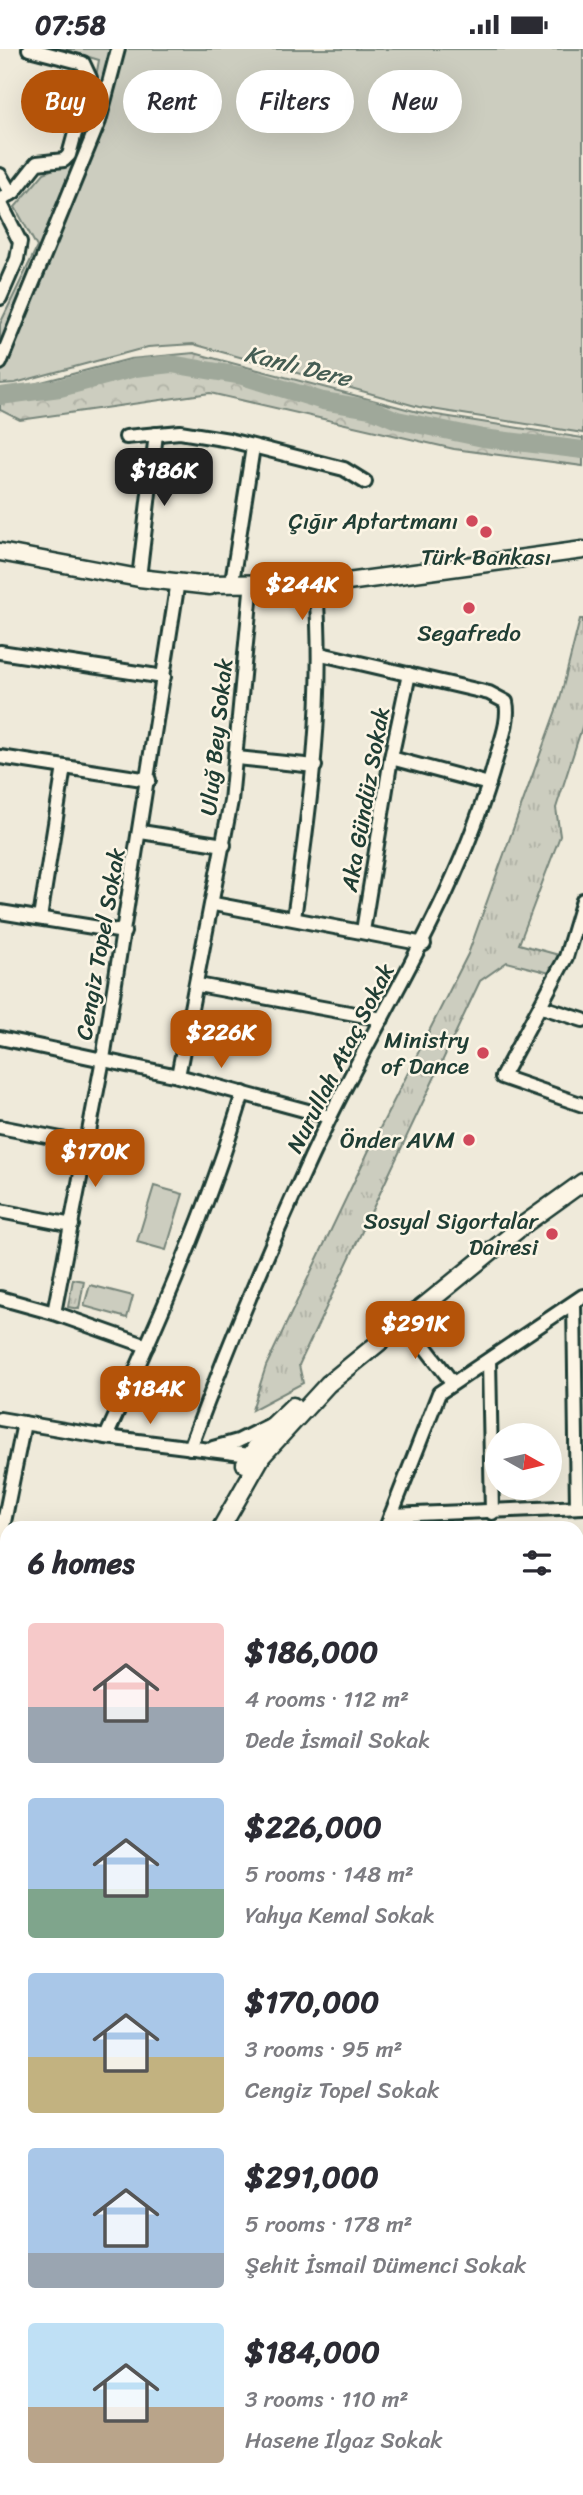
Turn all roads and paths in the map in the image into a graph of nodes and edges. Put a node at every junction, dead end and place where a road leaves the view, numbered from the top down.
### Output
1 (29, 49) edge
2 (118, 49) edge
3 (0, 175) edge
4 (11, 194) junction
5 (0, 297) edge
6 (0, 363) edge
7 (156, 434) junction
8 (126, 437) dead end
9 (253, 447) junction
10 (365, 482) dead end
11 (583, 550) edge
12 (5, 552) edge
13 (139, 578) junction
14 (178, 581) junction
15 (232, 582) junction
16 (341, 583) junction
17 (201, 584) junction
18 (316, 589) junction
19 (251, 591) junction
20 (0, 652) edge
21 (321, 654) junction
22 (409, 674) junction
23 (164, 677) junction
24 (0, 757) edge
25 (237, 758) junction
26 (391, 758) junction
27 (315, 766) junction
28 (64, 767) junction
29 (149, 780) junction
30 (489, 784) junction
31 (141, 832) junction
32 (224, 845) junction
33 (583, 900) edge
34 (214, 904) junction
35 (0, 912) edge
36 (40, 918) junction
37 (294, 918) junction
38 (363, 931) junction
39 (124, 932) junction
40 (579, 933) edge
41 (424, 944) junction
42 (198, 985) junction
43 (542, 1007) junction
44 (382, 1019) junction
45 (583, 1020) edge
46 (0, 1038) edge
47 (103, 1059) junction
48 (178, 1076) junction
49 (243, 1093) junction
50 (583, 1105) edge
51 (330, 1118) junction
52 (0, 1127) edge
53 (87, 1144) junction
54 (583, 1182) edge
55 (0, 1211) edge
56 (72, 1225) junction
57 (0, 1298) edge
58 (578, 1299) edge
59 (54, 1313) junction
60 (405, 1321) junction
61 (147, 1346) junction
62 (489, 1360) junction
63 (452, 1382) junction
64 (328, 1384) junction
65 (0, 1419) edge
66 (276, 1421) junction
67 (24, 1423) junction
68 (106, 1437) junction
69 (190, 1448) junction
70 (205, 1450) junction
71 (256, 1455) junction
72 (580, 1507) edge
73 (492, 1513) junction
74 (4, 1521) edge
75 (216, 1521) edge
76 (224, 1521) edge
77 (388, 1521) edge
78 (400, 1521) edge

1 - 4 street
2 - 6 street
3 - 4 street
4 - 5 street
7 - 8 street
7 - 9 street
7 - 13 street
9 - 10 street
9 - 15 street
11 - 16 main road
12 - 13 main road
13 - 14 main road
14 - 17 main road
14 - 23 street, Cengiz Topel Sokak
15 - 16 main road
15 - 17 main road
16 - 18 main road
17 - 19 main road
18 - 19 main road
18 - 21 street
19 - 25 street, Uluğ Bey Sokak
20 - 23 street
21 - 22 street
21 - 27 street
22 - 26 street, Aka Gündüz Sokak
22 - 30 street, Nurullah Ataç Sokak
23 - 29 street, Cengiz Topel Sokak
24 - 28 street
25 - 27 street
25 - 32 street, Uluğ Bey Sokak
26 - 30 street
26 - 38 street, Aka Gündüz Sokak
27 - 37 street
28 - 29 street
28 - 36 street
29 - 31 street, Cengiz Topel Sokak
30 - 41 street, Nurullah Ataç Sokak
31 - 32 street, Uluğ Bey Sokak
31 - 39 street, Cengiz Topel Sokak
32 - 34 street
33 - 40 street
34 - 37 street
34 - 42 street
35 - 36 street
36 - 39 street
37 - 38 street
38 - 41 street
39 - 47 street, Cengiz Topel Sokak
40 - 43 street
41 - 44 street, Nurullah Ataç Sokak
42 - 44 street
42 - 48 street
43 - 45 street
43 - 50 street
44 - 51 street, Nurullah Ataç Sokak
46 - 47 street
47 - 48 street
47 - 53 street, Cengiz Topel Sokak
48 - 49 street
49 - 51 street
49 - 61 street
51 - 69 street, Nurullah Ataç Sokak
52 - 53 street
53 - 56 street, Cengiz Topel Sokak
54 - 60 main road
55 - 56 street
56 - 59 street, Cengiz Topel Sokak
57 - 59 street
58 - 62 street
58 - 72 street
59 - 61 street
60 - 63 street
60 - 64 main road
61 - 68 street
62 - 63 street
62 - 73 street
63 - 77 street
64 - 66 main road
64 - 71 main road
65 - 67 street
66 - 70 street
66 - 71 main road
67 - 68 street
67 - 74 street
68 - 69 street
69 - 70 street
70 - 71 street
71 - 75 main road
71 - 76 main road
72 - 73 street
73 - 78 street

